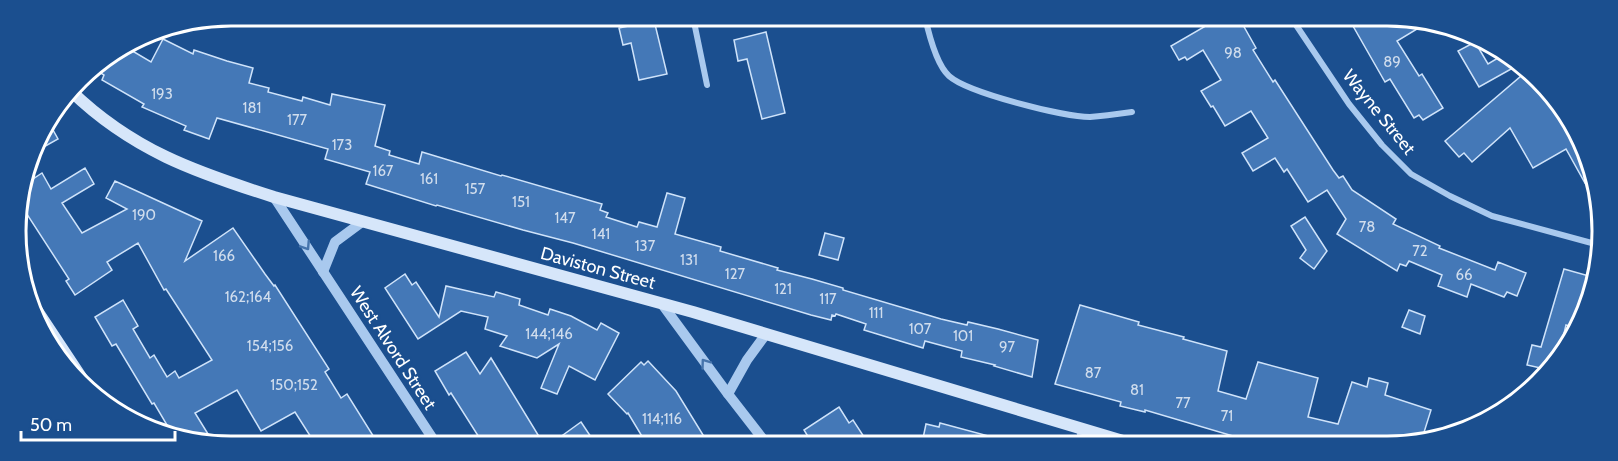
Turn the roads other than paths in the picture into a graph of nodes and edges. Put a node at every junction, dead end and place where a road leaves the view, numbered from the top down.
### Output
1 (695, 26) edge
2 (927, 26) edge
3 (1297, 26) edge
4 (707, 85) dead end
5 (77, 96) edge
6 (1132, 112) dead end
7 (274, 198) junction
8 (362, 222) junction
9 (1592, 243) edge
10 (323, 272) junction
11 (662, 304) junction
12 (766, 334) junction
13 (728, 394) junction
14 (1079, 428) junction
15 (431, 436) edge
16 (761, 436) edge
17 (1080, 436) edge
18 (1087, 436) edge
19 (1106, 436) edge

1 - 4 street
2 - 6 street
3 - 9 street, Wayne Street
5 - 7 main road, Daviston Street
7 - 8 main road, Daviston Street
7 -> 10 street, West Alvord Street
8 - 10 street
8 - 11 main road, Daviston Street
10 - 15 street, West Alvord Street
11 - 12 main road, Daviston Street
13 -> 11 street
12 - 13 street
12 - 14 main road, Daviston Street
13 - 16 street
14 - 17 street
14 - 18 street
14 - 19 main road, Daviston Street

